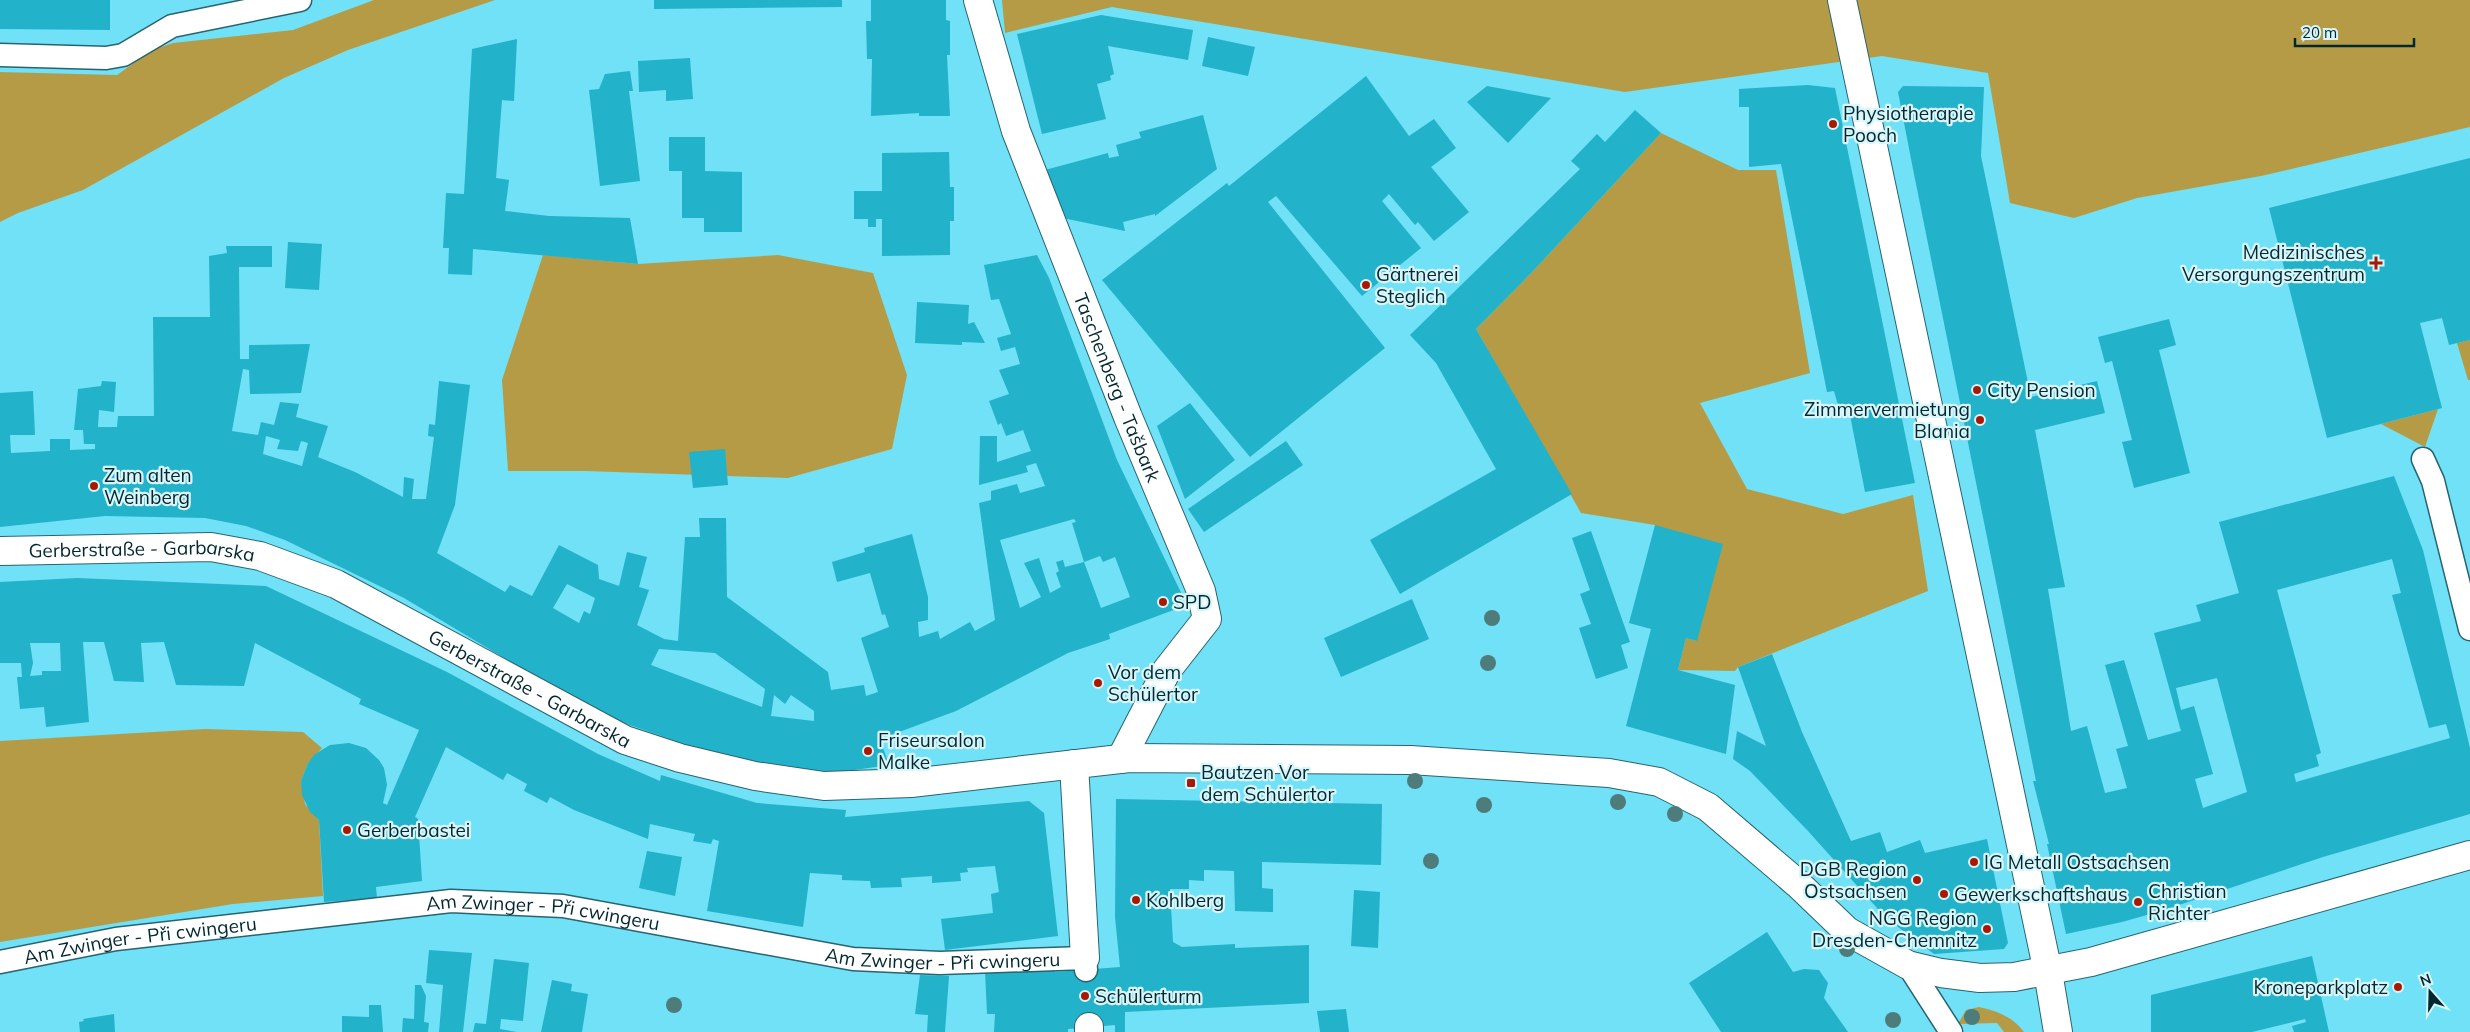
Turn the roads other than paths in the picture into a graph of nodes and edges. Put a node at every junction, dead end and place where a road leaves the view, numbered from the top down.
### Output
1 (300, 0) edge
2 (978, 0) edge
3 (1842, 0) edge
4 (0, 55) edge
5 (2423, 459) dead end
6 (0, 551) edge
7 (2470, 629) edge
8 (1122, 759) junction
9 (1074, 764) junction
10 (2470, 856) edge
11 (0, 962) edge
12 (1086, 964) joint
13 (1908, 965) junction
14 (2048, 972) junction
15 (1951, 1032) edge
16 (2058, 1032) edge

1 - 4 lane
2 - 8 street, Taschenberg - Tašbark
3 - 14 street
5 - 7 lane
6 - 9 street, Gerberstraße - Garbarska
8 - 9 street, Gerberstraße - Garbarska
8 - 13 street, Gerberstraße - Garbarska
9 - 12 street
10 - 14 street, Gerberstraße - Garbarska
11 - 12 lane, Am Zwinger - Při cwingeru
13 - 14 street, Gerberstraße - Garbarska
13 - 15 lane
14 - 16 street

